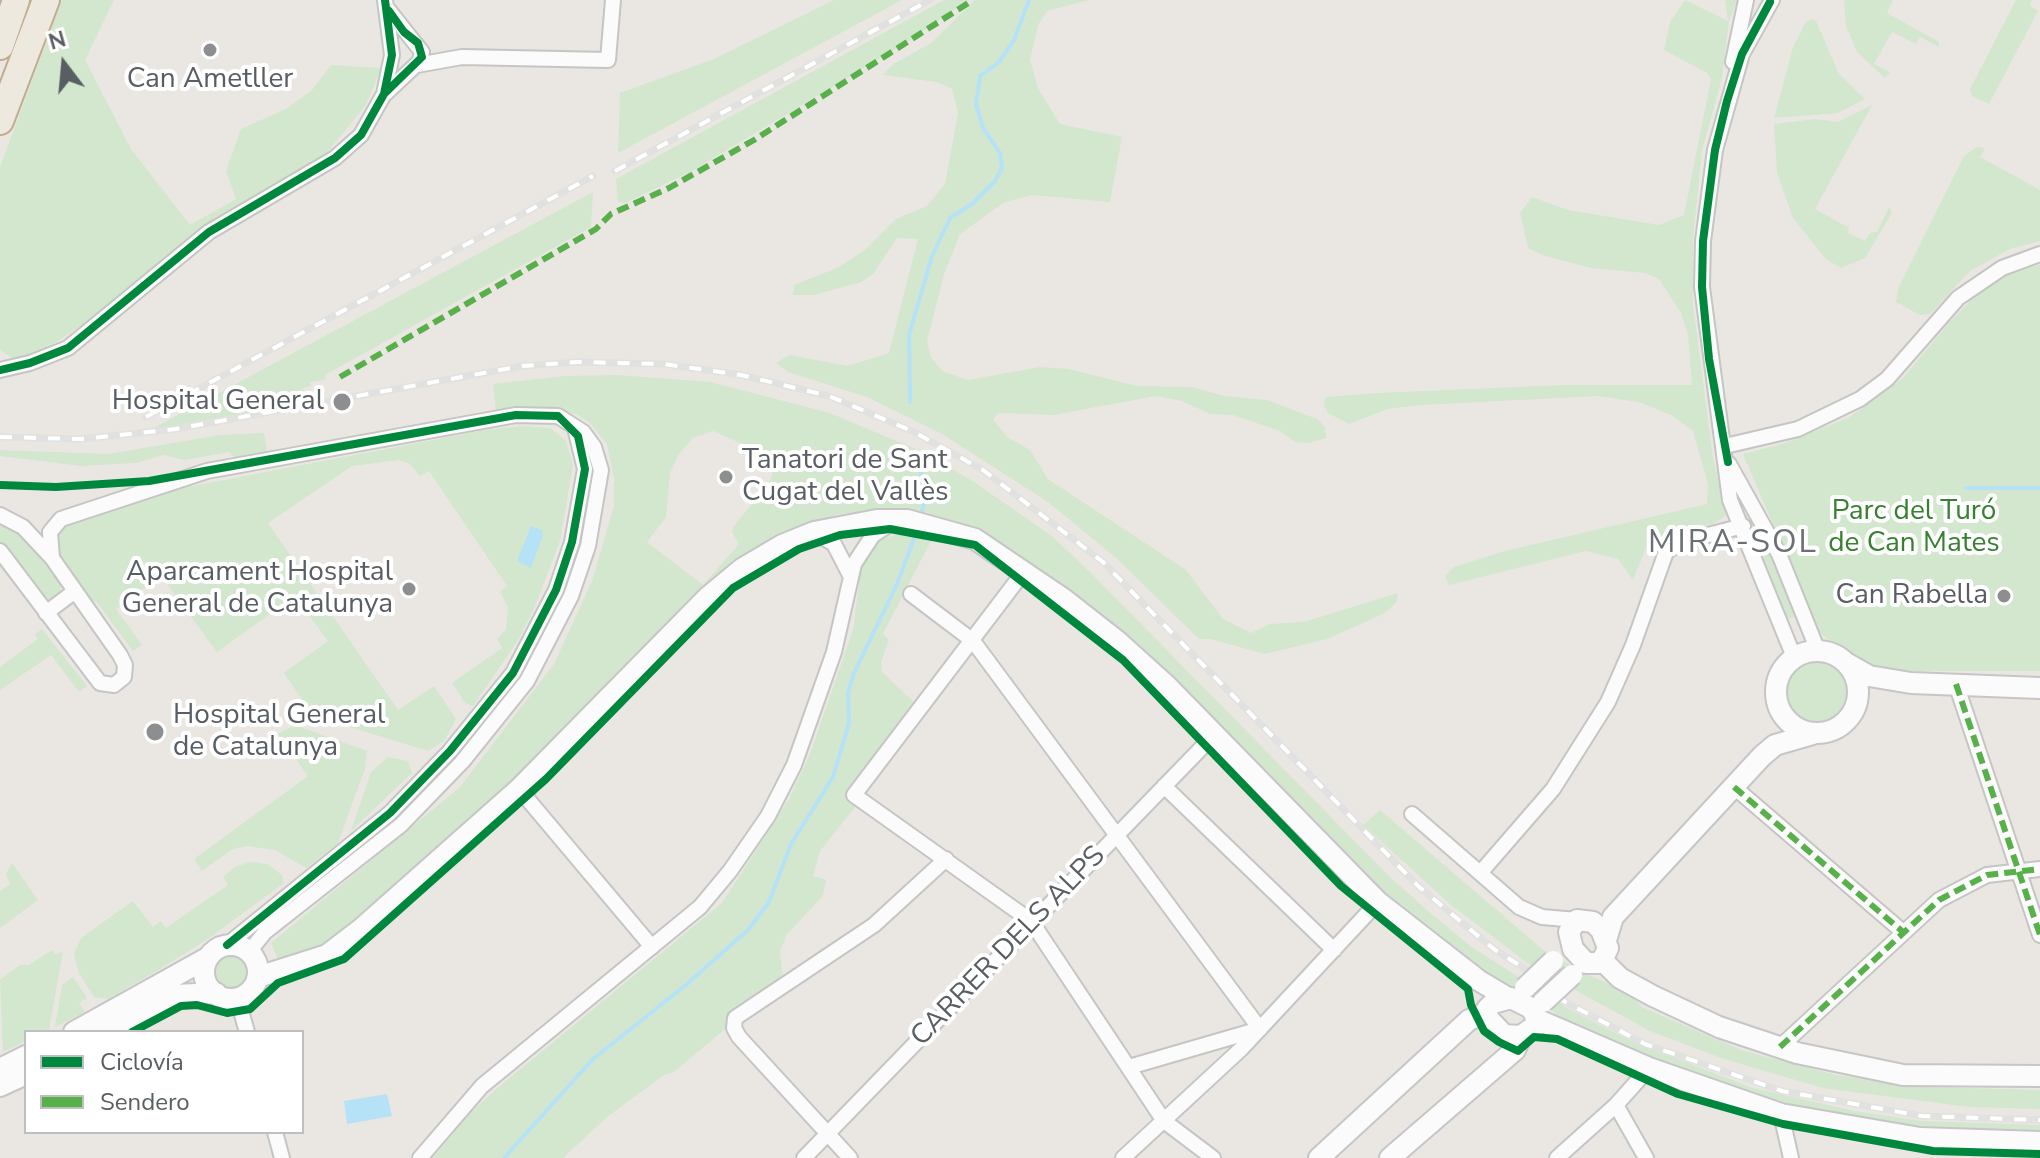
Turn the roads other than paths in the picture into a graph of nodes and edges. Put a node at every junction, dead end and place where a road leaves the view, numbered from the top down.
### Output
1 (16, 0) edge
2 (46, 0) edge
3 (613, 0) edge
4 (1746, 0) edge
5 (1772, 0) edge
6 (386, 3) edge
7 (415, 41) junction
8 (0, 46) edge
9 (392, 53) junction
10 (462, 57) junction
11 (414, 66) junction
12 (384, 94) junction
13 (1727, 101) junction
14 (0, 121) edge
15 (2040, 254) edge
16 (0, 370) edge
17 (571, 425) junction
18 (1725, 446) junction
19 (1728, 462) junction
20 (0, 515) edge
21 (902, 520) junction
22 (1743, 526) junction
23 (814, 532) junction
24 (0, 551) edge
25 (52, 558) junction
26 (851, 578) junction
27 (1019, 578) dead end
28 (75, 591) junction
29 (911, 594) dead end
30 (46, 613) junction
31 (973, 641) junction
32 (1818, 651) junction
33 (1794, 657) junction
34 (1846, 663) junction
35 (1911, 683) junction
36 (1956, 684) junction
37 (2040, 688) edge
38 (1856, 705) junction
39 (1777, 706) junction
40 (1813, 734) junction
41 (1213, 736) junction
42 (1762, 756) junction
43 (1164, 786) junction
44 (1734, 787) junction
45 (519, 789) junction
46 (1412, 814) dead end
47 (1116, 835) junction
48 (946, 859) junction
49 (2040, 869) edge
50 (2018, 870) junction
51 (1481, 872) junction
52 (1378, 902) junction
53 (1617, 912) junction
54 (1031, 921) junction
55 (1572, 927) junction
56 (1903, 932) junction
57 (2040, 935) edge
58 (1606, 940) junction
59 (652, 947) junction
60 (1334, 950) junction
61 (218, 951) junction
62 (253, 956) junction
63 (1587, 966) junction
64 (258, 977) junction
65 (216, 993) junction
66 (243, 996) junction
67 (1504, 1001) junction
68 (1537, 1021) junction
69 (1260, 1029) junction
70 (78, 1030) edge
71 (110, 1030) edge
72 (246, 1030) edge
73 (1780, 1047) junction
74 (24, 1057) edge
75 (1129, 1067) junction
76 (1649, 1068) junction
77 (0, 1069) edge
78 (24, 1075) edge
79 (2040, 1076) edge
80 (0, 1086) edge
81 (1616, 1105) junction
82 (1781, 1114) junction
83 (1164, 1121) junction
84 (276, 1134) edge
85 (829, 1135) junction
86 (2040, 1142) edge
87 (282, 1158) edge
88 (420, 1158) edge
89 (804, 1158) edge
90 (850, 1158) edge
91 (1123, 1158) edge
92 (1213, 1158) edge
93 (1319, 1158) edge
94 (1390, 1158) edge
95 (1557, 1158) edge
96 (1646, 1158) edge
97 (1791, 1158) edge

1 - 8 highway
2 - 14 highway
3 - 10 street
4 - 13 street
5 - 13 street
6 - 7 street
6 - 9 street
7 - 9 street
7 - 10 street
7 - 11 street
9 - 11 street
9 - 12 street
10 - 11 street
11 - 12 street
12 - 16 street
13 - 18 street
15 - 18 street
17 - 25 street
17 - 61 street
17 - 62 street
18 - 19 street
19 - 22 street
19 - 32 street
20 - 25 street
21 - 23 street
21 - 26 street
21 - 41 street
22 - 33 street
22 - 51 street
23 - 26 street
23 - 45 street
24 - 30 street
25 - 28 street
26 - 59 street
27 - 31 street
28 - 30 street
28 - 30 street
29 - 31 street
31 - 47 street
31 - 48 street
32 - 33 street
32 - 34 street
33 - 39 street
34 - 35 street
34 - 38 street
35 - 36 street
35 - 38 street
36 - 37 street
36 - 50 street
38 - 40 street
39 - 40 street
39 - 42 street
40 - 42 street
41 - 43 street, CARRER DELS ALPS
41 - 52 street
42 - 44 street
43 - 47 street, CARRER DELS ALPS
43 - 60 street
44 - 53 street
44 - 56 street
45 - 59 street
45 - 64 street
46 - 51 street
47 - 54 street, CARRER DELS ALPS
47 - 69 street
48 - 54 street
48 - 85 street
49 - 50 street
50 - 56 street
50 - 57 street
51 - 55 street
52 - 60 street
52 - 67 street
53 - 55 street
53 - 58 street
54 - 75 street
54 - 85 street, CARRER DELS ALPS
55 - 58 street
55 - 63 street
55 - 67 street, bridge
56 - 73 street
58 - 63 street
59 - 88 street
60 - 69 street
61 - 62 street
61 - 65 street
61 - 70 street
62 - 64 street
63 - 68 street, bridge
63 - 73 street
64 - 66 street
65 - 66 street
65 - 71 street
66 - 72 street
67 - 68 street
67 - 68 street
67 - 93 street
68 - 76 street
68 - 94 street
69 - 75 street
69 - 83 street
73 - 79 street
74 - 77 street
75 - 83 street
76 - 81 street
76 - 82 street
78 - 80 street
81 - 95 street
81 - 96 street
82 - 86 street
82 - 97 street
83 - 91 street
83 - 92 street
84 - 87 street
85 - 89 street, CARRER DELS ALPS
85 - 90 street

